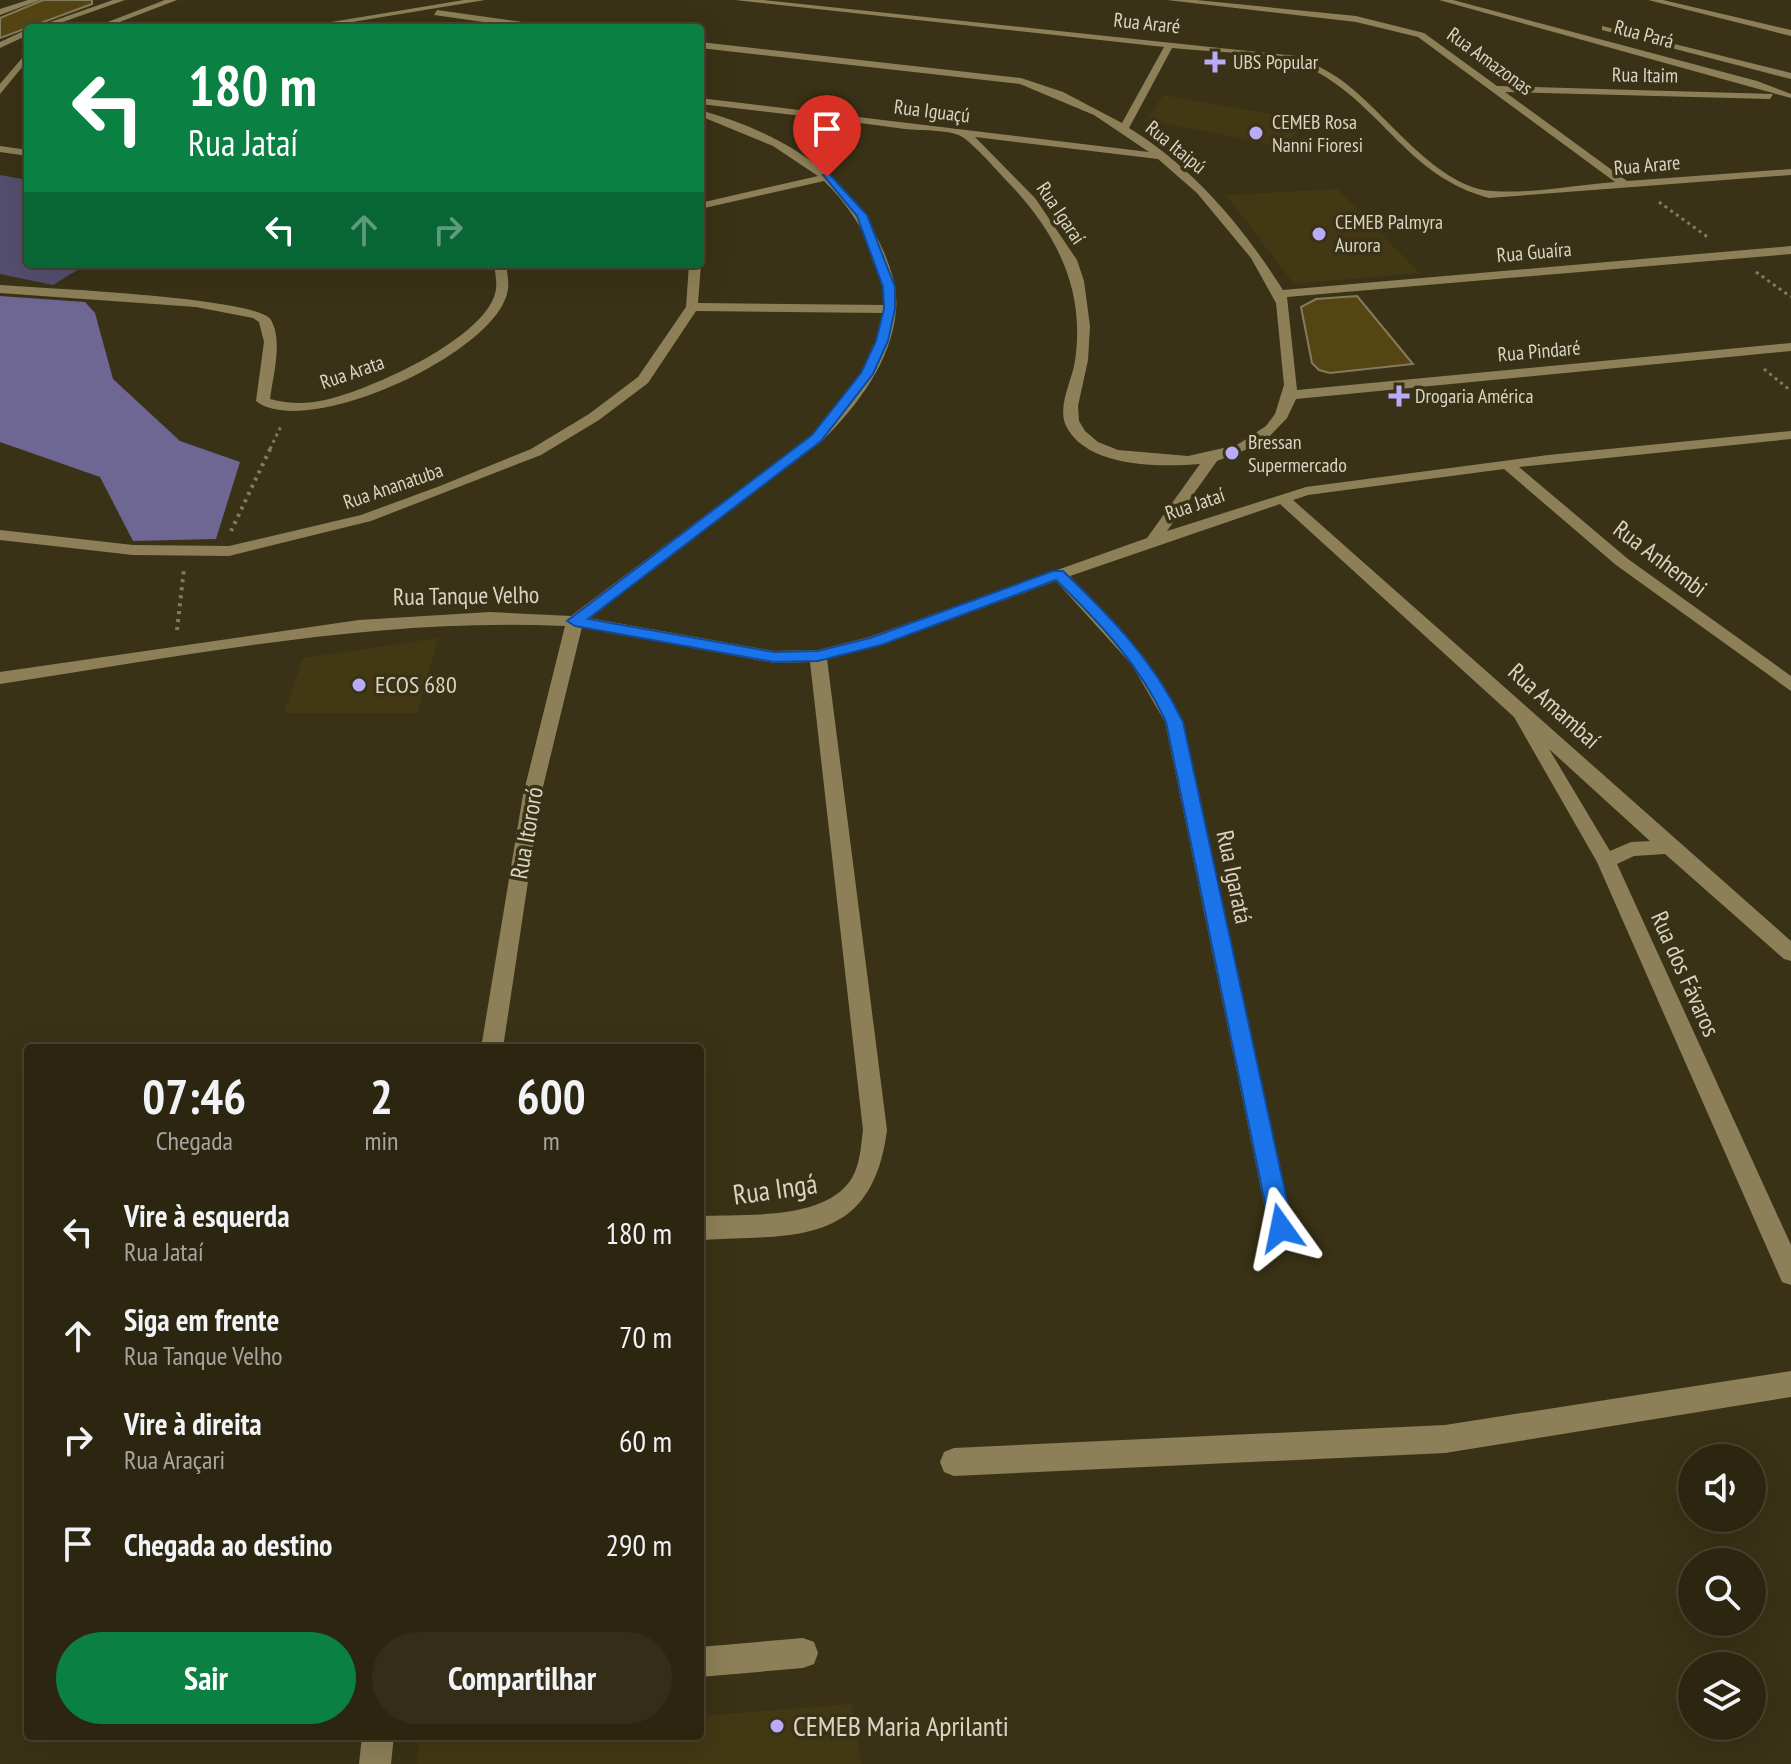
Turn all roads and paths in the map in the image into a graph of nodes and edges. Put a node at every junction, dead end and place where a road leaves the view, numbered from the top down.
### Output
1 (36, 0) edge
2 (121, 0) edge
3 (173, 0) edge
4 (481, 0) edge
5 (739, 0) edge
6 (1171, 0) edge
7 (1443, 0) edge
8 (1652, 0) edge
9 (1338, 8) dead end
10 (422, 9) junction
11 (0, 12) edge
12 (1330, 16) junction
13 (49, 24) edge
14 (107, 24) edge
15 (325, 24) edge
16 (518, 24) edge
17 (1600, 27) dead end
18 (1791, 33) edge
19 (24, 34) edge
20 (1170, 44) junction
21 (0, 45) edge
22 (704, 45) edge
23 (24, 59) edge
24 (1791, 76) edge
25 (1498, 89) junction
26 (0, 91) edge
27 (1789, 96) edge
28 (704, 101) edge
29 (742, 106) junction
30 (704, 114) edge
31 (726, 121) junction
32 (1123, 130) junction
33 (965, 133) junction
34 (0, 149) edge
35 (24, 152) edge
36 (1159, 156) junction
37 (1791, 172) edge
38 (827, 177) junction
39 (1624, 184) junction
40 (1506, 196) joint
41 (704, 205) edge
42 (1791, 250) edge
43 (502, 268) edge
44 (695, 268) edge
45 (0, 289) edge
46 (1280, 294) junction
47 (692, 307) junction
48 (890, 309) junction
49 (1791, 347) edge
50 (1290, 395) junction
51 (286, 416) dead end
52 (1791, 435) edge
53 (1212, 457) junction
54 (1507, 464) junction
55 (1282, 498) junction
56 (0, 535) edge
57 (227, 539) dead end
58 (1152, 541) junction
59 (186, 552) junction
60 (1058, 574) junction
61 (575, 621) junction
62 (175, 651) junction
63 (818, 656) junction
64 (0, 678) edge
65 (1791, 685) edge
66 (1514, 706) junction
67 (1668, 847) junction
68 (1606, 861) junction
69 (1791, 953) edge
70 (493, 1044) edge
71 (704, 1228) edge
72 (1281, 1228) dead end
73 (1791, 1273) edge
74 (1791, 1384) edge
75 (954, 1462) dead end
76 (803, 1653) dead end
77 (704, 1662) edge
78 (378, 1740) edge
79 (375, 1764) edge

1 - 11 street
2 - 13 street
3 - 14 street
4 - 10 street
5 - 20 street, Rua Araré
6 - 12 street, Rua Amazonas
7 - 27 street, Rua Pará
8 - 18 street
9 - 12 street
10 - 15 street
10 - 16 street
12 - 25 street, Rua Amazonas
17 - 24 street
19 - 21 street
20 - 32 street
20 - 40 street, Rua Araré
22 - 32 street, Rua Itaipú
23 - 26 street
25 - 27 street, Rua Itaim
25 - 39 street, Rua Amazonas
28 - 29 street, Rua Iguaçú
29 - 31 street
29 - 33 street, Rua Iguaçú
30 - 31 street
31 - 38 street
32 - 36 street, Rua Itaipú
33 - 36 street, Rua Iguaçú
33 - 53 street, Rua Igaraí
34 - 35 street
36 - 46 street, Rua Itaipú
37 - 39 street, Rua Arare
38 - 41 street
38 - 48 street
39 - 40 street, Rua Arare
42 - 46 street, Rua Guaíra
43 - 45 street, Rua Arata
44 - 47 street, Rua Ananatuba
46 - 50 street
47 - 48 street
47 - 59 street, Rua Ananatuba
48 - 61 street
49 - 50 street, Rua Pindaré
50 - 53 street
51 - 57 path
52 - 54 street, Rua Jataí
53 - 58 street
54 - 55 street, Rua Jataí
54 - 65 street, Rua Anhembi
55 - 58 street, Rua Jataí
55 - 66 street, Rua Amambaí
56 - 59 street, Rua Ananatuba
58 - 60 street, Rua Jataí
59 - 62 path
60 - 63 street, Rua Jataí
60 - 72 street, Rua Igaratá
61 - 62 street, Rua Tanque Velho
61 - 63 street, Rua Tanque Velho
61 - 70 street, Rua Itororó
62 - 64 street, Rua Tanque Velho
63 - 71 street, Rua Ingá
66 - 67 street, Rua Amambaí
66 - 68 street, Rua dos Fávaros
67 - 68 street
67 - 69 street, Rua Amambaí
68 - 73 street, Rua dos Fávaros
74 - 75 street
76 - 77 street
78 - 79 street

